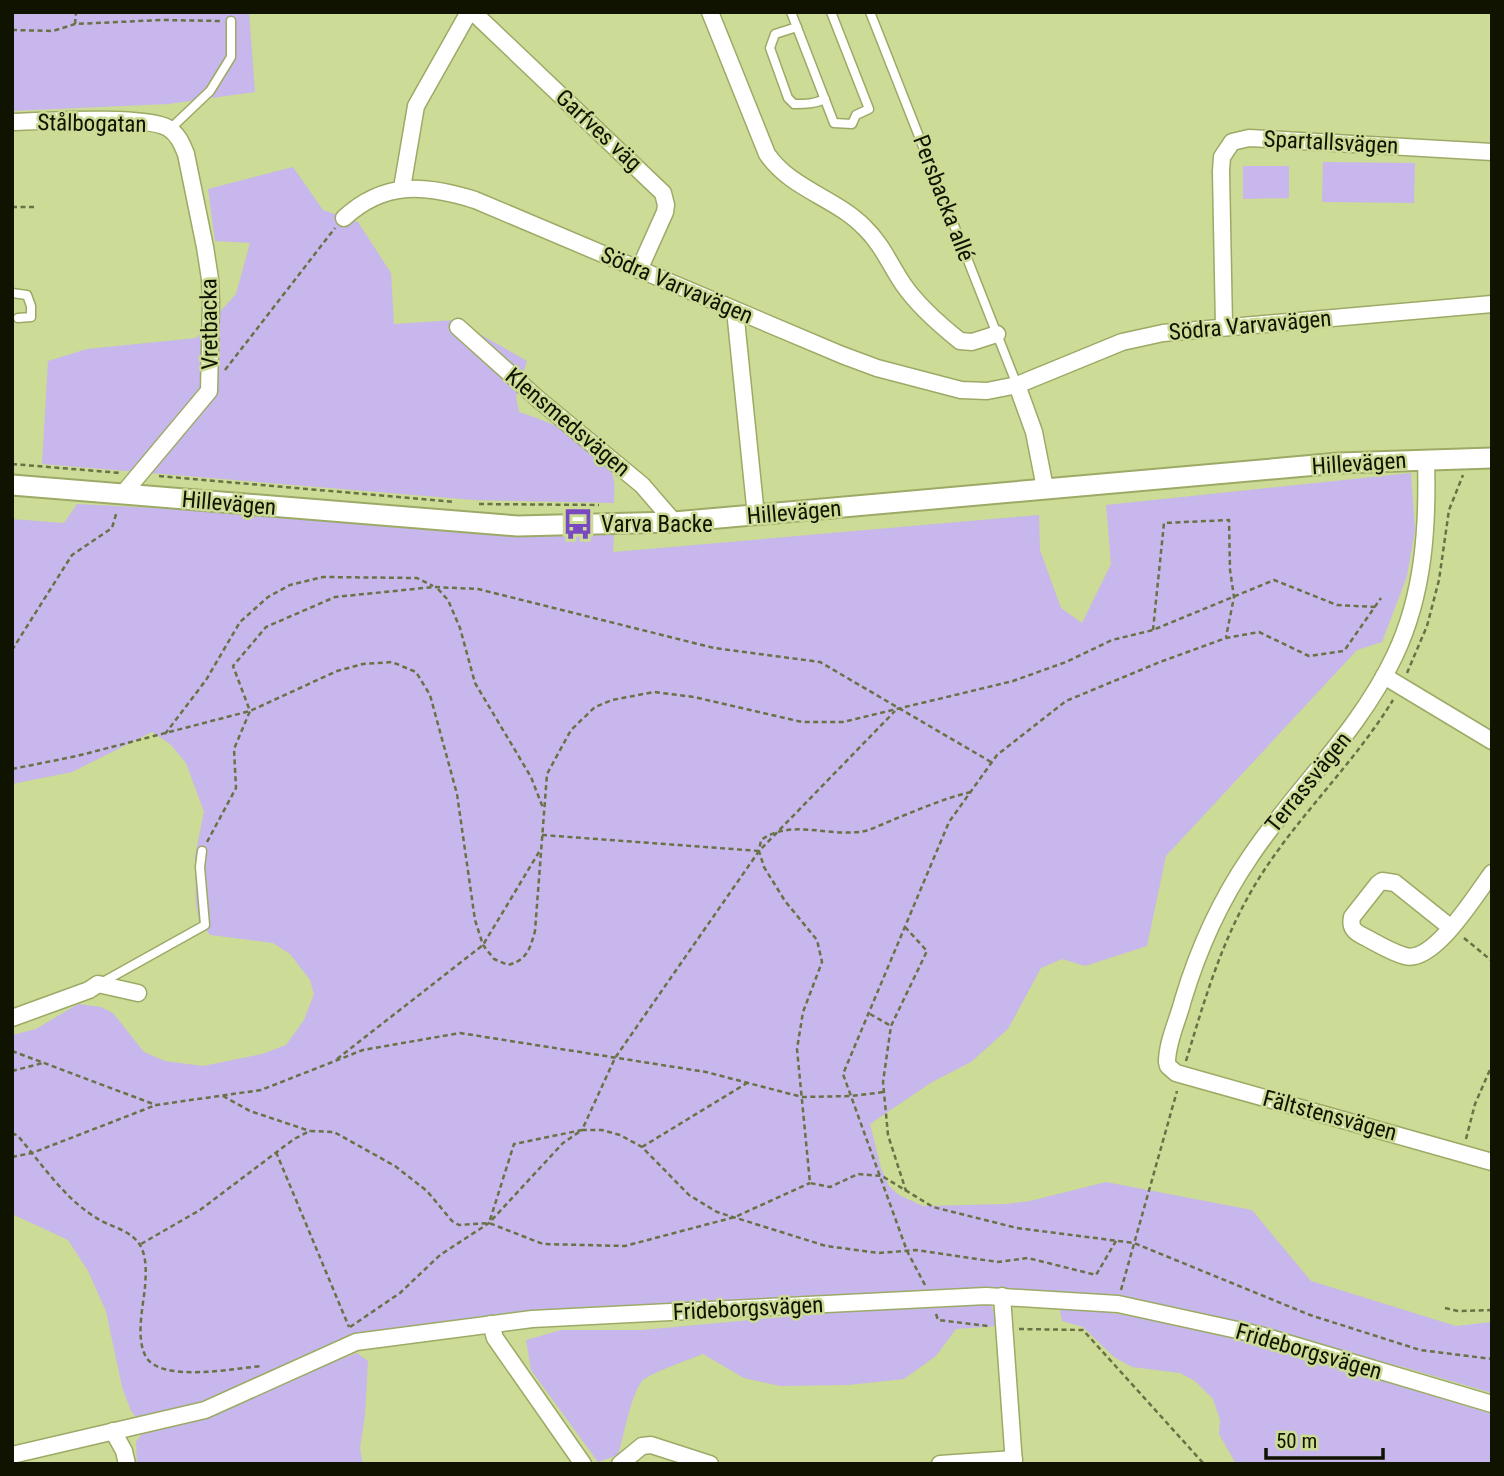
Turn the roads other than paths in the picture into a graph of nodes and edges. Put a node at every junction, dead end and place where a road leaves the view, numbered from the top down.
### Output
1 (471, 12) edge
2 (710, 12) edge
3 (791, 12) edge
4 (831, 12) edge
5 (870, 12) edge
6 (231, 21) road end
7 (797, 27) junction
8 (825, 99) junction
9 (12, 122) edge
10 (170, 129) junction
11 (1492, 152) edge
12 (402, 188) junction
13 (344, 218) road end
14 (639, 270) junction
15 (12, 293) edge
16 (1492, 304) edge
17 (735, 310) junction
18 (18, 318) dead end
19 (458, 327) dead end
20 (1224, 327) junction
21 (997, 334) junction
22 (1017, 385) junction
23 (1492, 458) edge
24 (1426, 459) junction
25 (12, 485) edge
26 (1045, 488) junction
27 (122, 495) junction
28 (756, 516) junction
29 (674, 522) junction
30 (1384, 676) junction
31 (1492, 741) edge
32 (202, 851) road end
33 (1492, 873) edge
34 (1450, 927) junction
35 (98, 984) junction
36 (138, 993) dead end
37 (12, 1018) edge
38 (1189, 1077) joint
39 (1492, 1162) edge
40 (1002, 1296) junction
41 (491, 1324) junction
42 (1492, 1404) edge
43 (113, 1431) junction
44 (15, 1454) edge
45 (1014, 1461) edge
46 (32, 1464) edge
47 (128, 1464) edge
48 (583, 1464) edge
49 (620, 1464) edge
50 (709, 1464) edge
51 (940, 1464) edge

1 - 12 street, Garfves väg
1 - 14 street, Garfves väg
2 - 21 street
3 - 7 lane
4 - 8 lane
5 - 21 lane, Persbacka allé
6 - 10 lane
7 - 8 lane
7 - 8 lane
9 - 10 street, Stålbogatan
10 - 27 street, Vretbacka
11 - 20 street, Spartallsvägen
12 - 13 street, Södra Varvavägen
12 - 14 street, Södra Varvavägen
14 - 17 street, Södra Varvavägen
15 - 18 lane
16 - 20 street, Södra Varvavägen
17 - 22 street, Södra Varvavägen
17 - 28 street
19 - 29 street, Klensmedsvägen
20 - 22 street, Södra Varvavägen
21 - 22 lane, Persbacka allé
22 - 26 street
23 - 24 street, Hillevägen
24 - 26 street, Hillevägen
24 - 30 street, Terrassvägen
25 - 27 street, Hillevägen
26 - 28 street, Hillevägen
27 - 29 street, Hillevägen
28 - 29 street, Hillevägen
30 - 31 street
30 - 38 street, Terrassvägen
32 - 35 lane
33 - 34 street
34 - 34 street
35 - 36 street
35 - 37 street
38 - 39 street, Fältstensvägen
40 - 41 street, Frideborgsvägen
40 - 42 street, Frideborgsvägen
40 - 45 street
41 - 43 street, Frideborgsvägen
41 - 48 street
43 - 44 street, Frideborgsvägen
43 - 47 street
44 - 46 street
45 - 51 street
49 - 50 street

